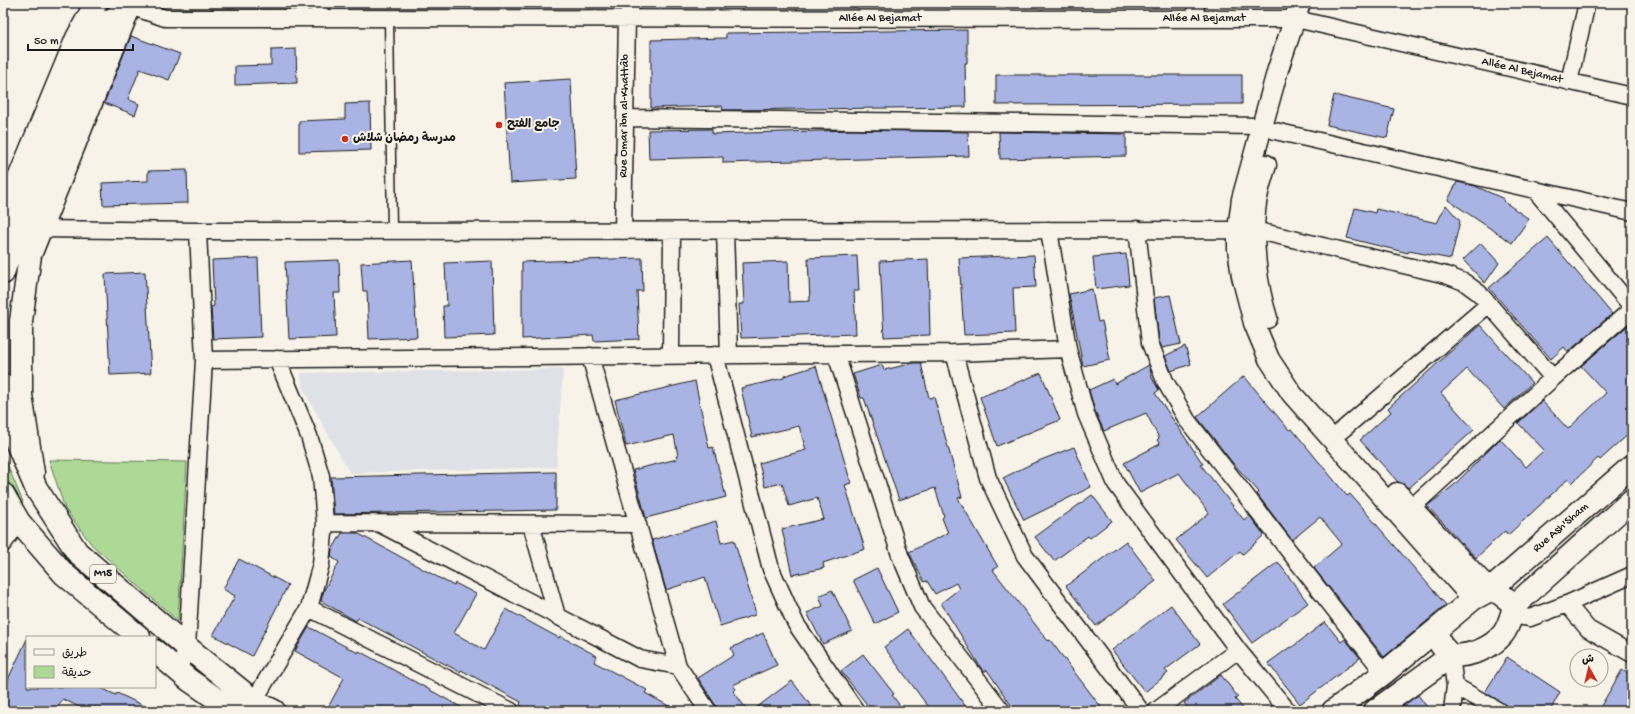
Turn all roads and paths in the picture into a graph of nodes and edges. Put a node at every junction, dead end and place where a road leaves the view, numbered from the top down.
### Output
1 (96, 3) edge
2 (632, 3) edge
3 (1196, 3) edge
4 (1587, 3) edge
5 (127, 4) edge
6 (319, 10) edge
7 (459, 10) edge
8 (1298, 11) edge
9 (389, 18) junction
10 (627, 18) junction
11 (1195, 19) junction
12 (1568, 82) junction
13 (1632, 96) edge
14 (625, 118) junction
15 (1269, 128) junction
16 (1534, 189) junction
17 (1632, 212) edge
18 (3, 217) edge
19 (40, 229) junction
20 (1137, 229) junction
21 (1049, 230) junction
22 (1246, 230) junction
23 (198, 231) junction
24 (392, 231) junction
25 (624, 231) junction
26 (672, 231) junction
27 (725, 231) junction
28 (3, 274) edge
29 (1489, 304) junction
30 (1632, 308) edge
31 (1068, 349) junction
32 (954, 353) junction
33 (836, 354) junction
34 (722, 355) junction
35 (590, 356) junction
36 (671, 356) junction
37 (204, 360) junction
38 (276, 360) junction
39 (1553, 378) junction
40 (3, 385) edge
41 (1341, 431) junction
42 (1632, 466) edge
43 (36, 488) junction
44 (3, 494) edge
45 (1632, 500) edge
46 (1411, 508) junction
47 (19, 522) junction
48 (325, 523) junction
49 (380, 524) junction
50 (532, 524) junction
51 (638, 524) junction
52 (3, 544) edge
53 (1632, 575) edge
54 (1481, 594) junction
55 (1567, 604) junction
56 (309, 608) junction
57 (1513, 610) junction
58 (557, 616) junction
59 (1436, 630) junction
60 (138, 636) edge
61 (188, 647) junction
62 (1238, 650) junction
63 (156, 652) edge
64 (1632, 654) edge
65 (1451, 656) junction
66 (678, 666) junction
67 (178, 671) junction
68 (1384, 673) junction
69 (1455, 686) junction
70 (254, 700) junction
71 (234, 711) edge
72 (274, 711) edge
73 (511, 711) edge
74 (708, 711) edge
75 (856, 711) edge
76 (1002, 711) edge
77 (1141, 711) edge
78 (1156, 711) edge
79 (1288, 711) edge
80 (1333, 711) edge
81 (1375, 711) edge
82 (1452, 711) edge
83 (1499, 711) edge

1 - 18 main road
2 - 10 street, Rue Omar ibn al-Khattâb
3 - 11 street
4 - 12 street
5 - 6 street, Allée Al Bejamat
5 - 19 main road
5 - 28 main road
6 - 9 street, Allée Al Bejamat
7 - 9 street, Allée Al Bejamat
7 - 10 street, Allée Al Bejamat
8 - 11 street, Allée Al Bejamat
8 - 12 street, Allée Al Bejamat
8 - 15 street
9 - 24 lane
10 - 11 street, Allée Al Bejamat
10 - 14 street, Rue Omar ibn al-Khattâb
12 - 13 street, Allée Al Bejamat
14 - 15 street
14 - 25 street, Rue Omar ibn al-Khattâb
15 - 16 street
15 - 22 street
16 - 17 street
16 - 30 street
19 - 23 street
19 - 43 main road
20 - 21 street
20 - 22 street
20 - 68 street
21 - 27 street
21 - 31 street
22 - 29 street
22 - 41 street
22 - 54 street
23 - 24 street
23 - 37 street
24 - 25 street
25 - 26 street
26 - 27 street
26 - 36 street
27 - 34 street
29 - 39 street
29 - 41 street
30 - 39 street
31 - 32 street
31 - 62 street
32 - 33 street
32 - 77 street
33 - 34 street
33 - 76 street
34 - 36 street
34 - 75 street
35 - 36 street
35 - 38 street
35 - 51 street
37 - 38 street
37 - 61 street
38 - 48 street
39 - 46 street
40 - 43 main road, M15
41 - 46 street
42 - 54 main road, Rue Ash'Sham
43 - 61 main road, M15
44 - 47 main road, M15
45 - 57 main road
46 - 54 street
47 - 52 street
47 - 60 main road, M15
48 - 49 street
48 - 56 street
49 - 50 street
49 - 58 street
50 - 51 street
50 - 58 street
51 - 66 street
53 - 55 street
54 - 57 main road
54 - 59 main road, Rue Ash'Sham
55 - 57 street
55 - 64 street
56 - 70 street
56 - 73 street
57 - 65 main road
58 - 66 street
59 - 65 main road
59 - 68 main road
61 - 67 street
61 - 70 main road, M15
62 - 78 street
62 - 79 street
63 - 67 main road
65 - 69 street
65 - 81 main road
66 - 74 street
67 - 71 main road
68 - 80 main road
69 - 82 street
69 - 83 street
70 - 72 main road, M15

